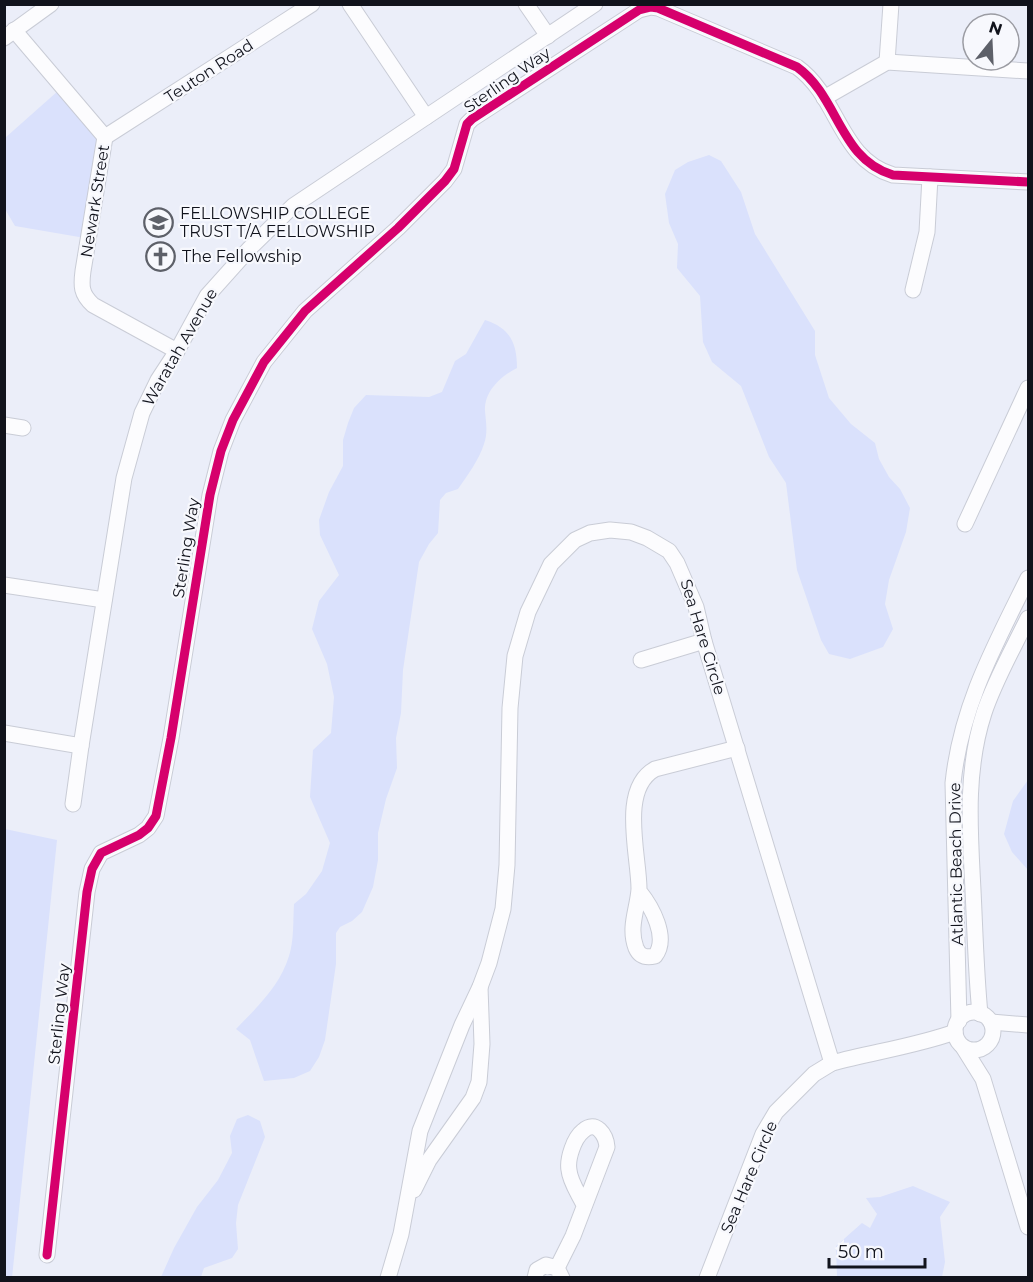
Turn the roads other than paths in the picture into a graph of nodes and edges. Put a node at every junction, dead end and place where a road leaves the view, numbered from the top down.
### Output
1 (51, 4) edge
2 (312, 4) edge
3 (351, 4) edge
4 (526, 4) edge
5 (595, 4) edge
6 (891, 4) edge
7 (676, 9) edge
8 (9, 34) edge
9 (548, 36) junction
10 (887, 62) junction
11 (1029, 71) edge
12 (824, 98) junction
13 (426, 117) junction
14 (105, 137) junction
15 (930, 177) junction
16 (1029, 182) edge
17 (913, 290) dead end
18 (177, 351) junction
19 (1029, 388) edge
20 (4, 425) edge
21 (23, 428) dead end
22 (964, 524) dead end
23 (1029, 578) edge
24 (4, 585) edge
25 (104, 600) junction
26 (1029, 618) edge
27 (704, 641) junction
28 (641, 660) dead end
29 (981, 675) junction
30 (997, 681) junction
31 (4, 733) edge
32 (81, 746) junction
33 (737, 748) junction
34 (73, 804) dead end
35 (970, 832) junction
36 (954, 833) junction
37 (639, 891) dead end
38 (480, 987) junction
39 (988, 1022) junction
40 (1026, 1025) edge
41 (959, 1035) junction
42 (985, 1047) junction
43 (832, 1063) junction
44 (983, 1079) junction
45 (584, 1205) dead end
46 (406, 1209) junction
47 (1029, 1227) edge
48 (47, 1255) dead end
49 (559, 1273) edge
50 (388, 1278) edge
51 (535, 1278) edge
52 (707, 1278) edge

1 - 8 street
2 - 14 street, Teuton Road
3 - 13 street
4 - 9 street
5 - 9 street, Waratah Avenue
6 - 10 street
7 - 12 street
7 - 48 street, Sterling Way
8 - 14 street, Newark Street
9 - 13 street, Waratah Avenue
10 - 11 street
10 - 12 street
12 - 15 street
13 - 18 street, Waratah Avenue
14 - 18 street, Newark Street
15 - 16 street
15 - 17 street
18 - 25 street, Waratah Avenue
19 - 22 street
20 - 21 street
23 - 29 street, Atlantic Beach Drive
24 - 25 street
25 - 32 street, Waratah Avenue
26 - 30 street, Atlantic Beach Drive
27 - 28 street
27 - 33 street, Sea Hare Circle
27 - 38 street, Sea Hare Circle
29 - 30 street
29 - 36 street, Atlantic Beach Drive
30 - 35 street, Atlantic Beach Drive
31 - 32 street
32 - 34 street, Waratah Avenue
33 - 37 street
33 - 43 street, Sea Hare Circle
35 - 36 street
35 - 39 street, Atlantic Beach Drive
36 - 41 street, Atlantic Beach Drive
38 - 46 street, Sea Hare Circle
38 - 46 street, Sea Hare Circle
39 - 40 street
39 - 41 street
39 - 42 street
41 - 42 street
41 - 43 street, Sea Hare Circle
41 - 44 street
42 - 44 street
43 - 52 street, Sea Hare Circle
44 - 47 street
45 - 49 street
46 - 50 street, Sea Hare Circle
49 - 51 street

